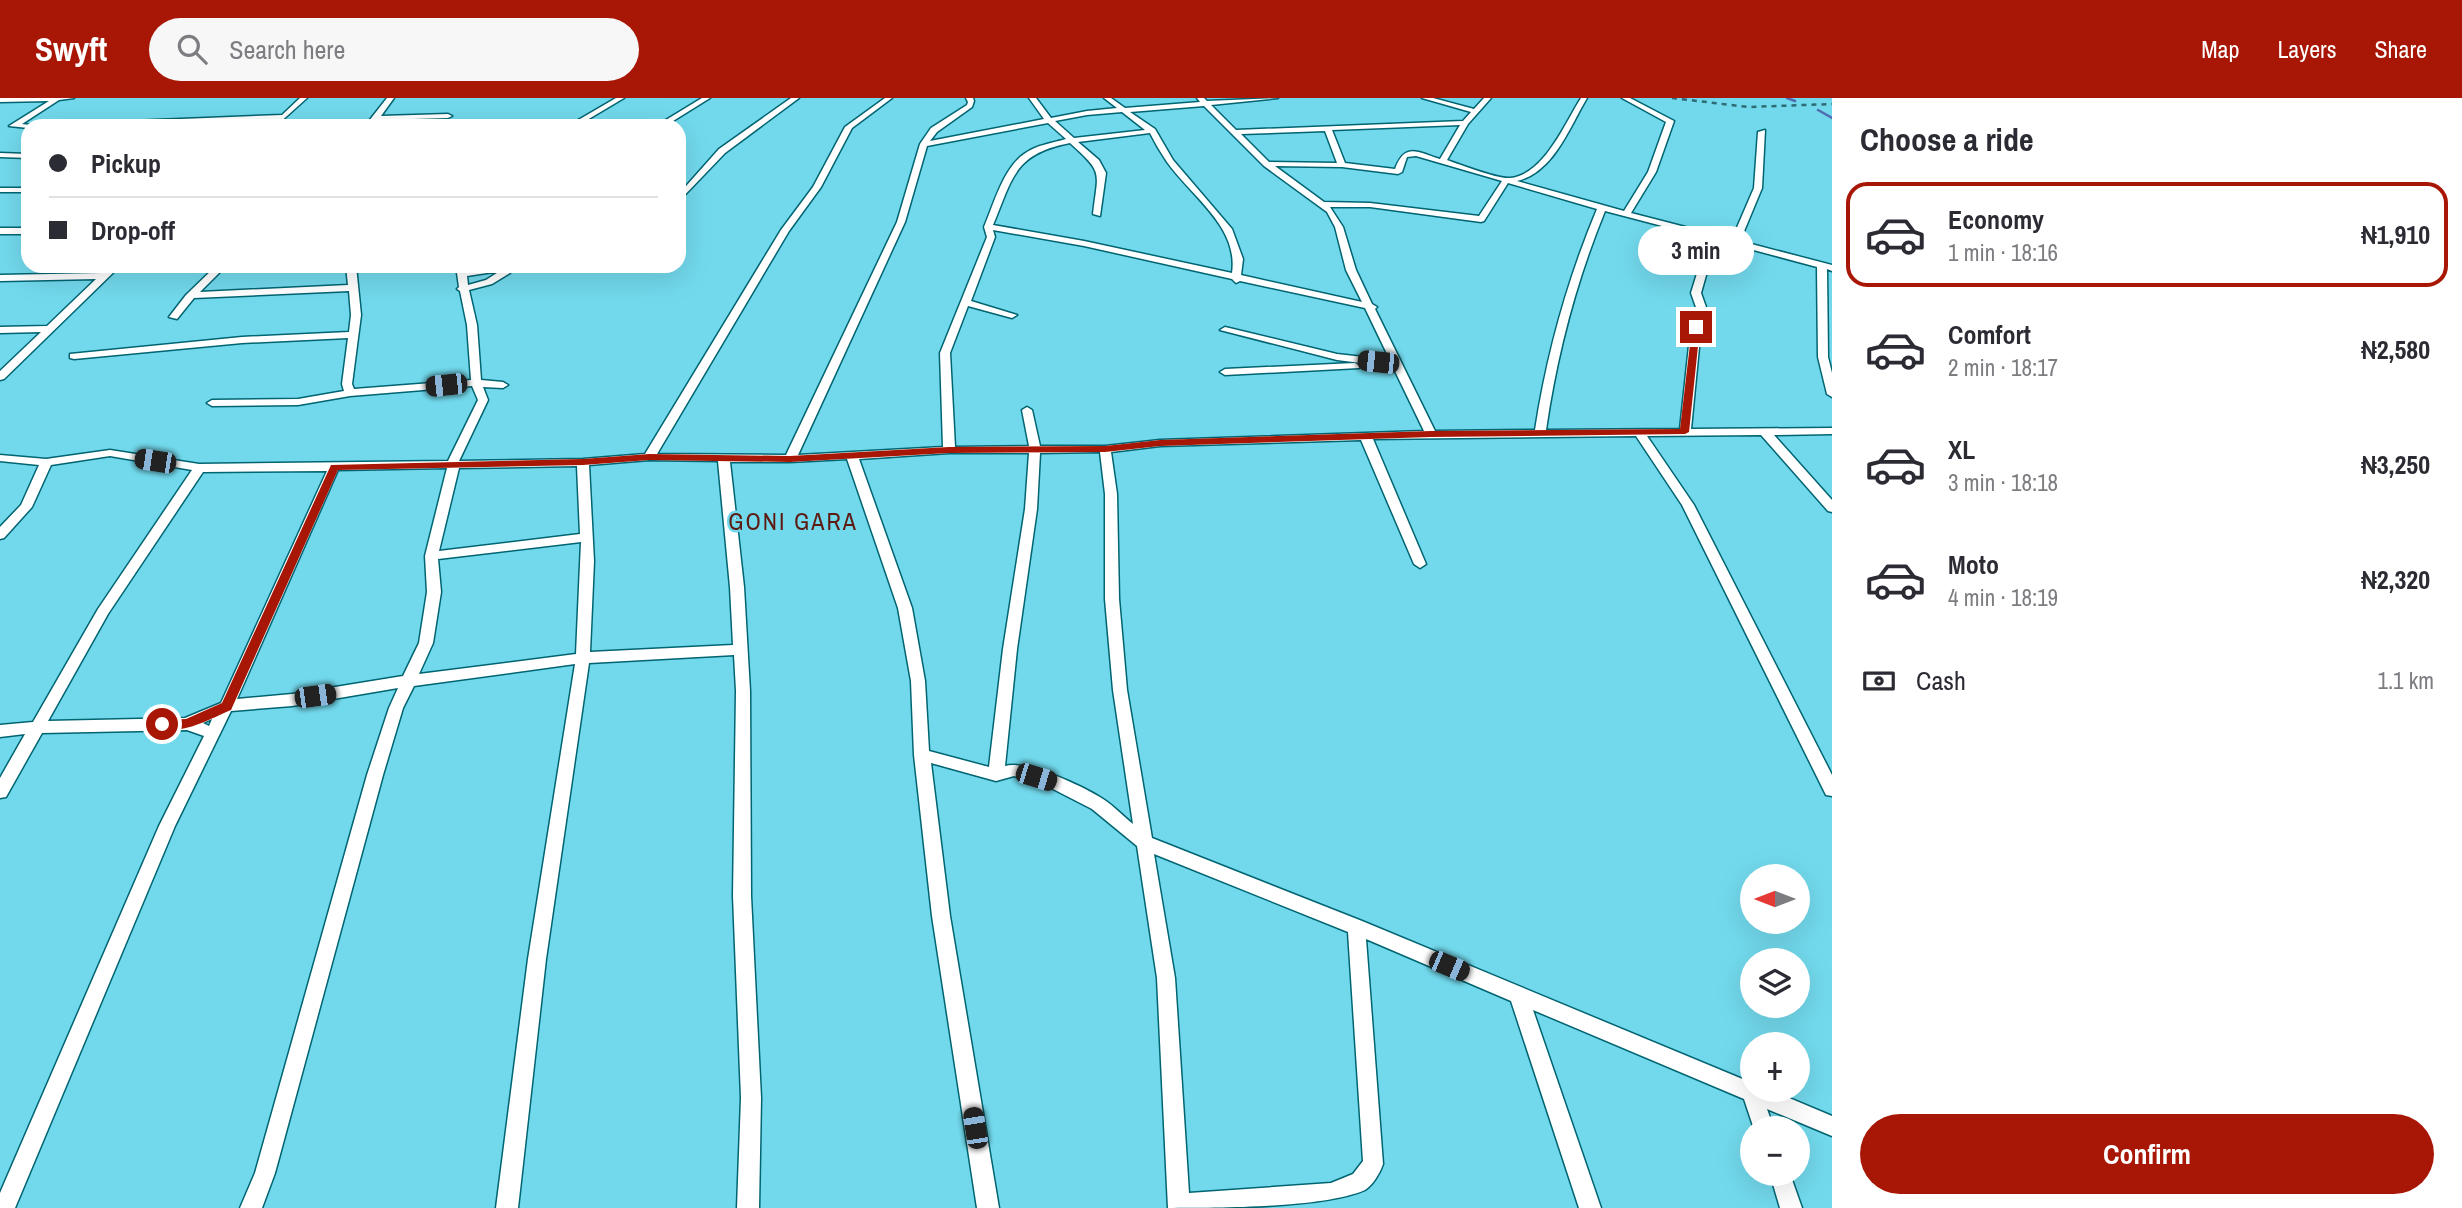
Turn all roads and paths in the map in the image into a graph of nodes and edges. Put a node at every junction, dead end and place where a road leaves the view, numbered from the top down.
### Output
1 (71, 98) edge
2 (304, 98) edge
3 (391, 98) edge
4 (621, 98) edge
5 (707, 98) edge
6 (796, 98) edge
7 (889, 98) edge
8 (969, 98) edge
9 (1032, 98) edge
10 (1107, 98) edge
11 (1275, 98) edge
12 (1425, 98) edge
13 (1488, 98) edge
14 (1584, 98) edge
15 (1625, 98) edge
16 (58, 99) edge
17 (0, 100) edge
18 (1203, 101) edge
19 (1125, 111) junction
20 (1474, 111) junction
21 (448, 116) dead end
22 (284, 117) joint
23 (375, 118) joint
24 (24, 119) edge
25 (228, 119) edge
26 (584, 119) edge
27 (672, 119) edge
28 (1049, 120) junction
29 (21, 121) edge
30 (1465, 123) junction
31 (21, 127) edge
32 (1327, 127) junction
33 (1152, 131) junction
34 (1235, 132) junction
35 (1762, 132) dead end
36 (1074, 141) junction
37 (924, 144) junction
38 (0, 155) edge
39 (21, 156) edge
40 (1443, 160) junction
41 (1267, 164) junction
42 (1342, 164) junction
43 (1506, 181) junction
44 (0, 190) edge
45 (21, 190) edge
46 (686, 191) edge
47 (1324, 204) junction
48 (1602, 208) junction
49 (1627, 213) junction
50 (1097, 214) dead end
51 (988, 227) junction
52 (0, 231) edge
53 (21, 231) edge
54 (1713, 236) junction
55 (1735, 242) junction
56 (1827, 267) edge
57 (107, 273) edge
58 (215, 273) edge
59 (352, 273) edge
60 (461, 273) edge
61 (504, 273) edge
62 (103, 276) junction
63 (0, 278) edge
64 (1236, 280) junction
65 (355, 288) junction
66 (462, 289) junction
67 (194, 295) junction
68 (965, 302) junction
69 (1371, 307) junction
70 (1012, 315) dead end
71 (174, 317) dead end
72 (48, 329) junction
73 (0, 330) edge
74 (1225, 330) dead end
75 (355, 335) junction
76 (74, 356) dead end
77 (1398, 364) junction
78 (1225, 372) dead end
79 (0, 377) edge
80 (474, 383) junction
81 (503, 385) dead end
82 (350, 393) junction
83 (1832, 394) edge
84 (212, 404) dead end
85 (1027, 411) dead end
86 (1832, 431) edge
87 (1685, 432) junction
88 (1765, 432) junction
89 (1640, 433) junction
90 (1431, 434) junction
91 (1540, 434) junction
92 (1366, 437) junction
93 (1035, 448) junction
94 (1105, 449) junction
95 (949, 450) junction
96 (852, 456) junction
97 (649, 457) junction
98 (0, 458) edge
99 (790, 459) junction
100 (724, 460) junction
101 (46, 461) junction
102 (583, 462) junction
103 (453, 464) junction
104 (334, 467) junction
105 (200, 468) junction
106 (1832, 508) edge
107 (0, 535) edge
108 (587, 537) junction
109 (431, 556) junction
110 (1420, 564) dead end
111 (741, 650) junction
112 (583, 658) junction
113 (408, 681) junction
114 (227, 706) junction
115 (187, 724) junction
116 (37, 727) junction
117 (0, 732) edge
118 (213, 733) junction
119 (922, 754) junction
120 (996, 775) junction
121 (1832, 790) edge
122 (0, 792) edge
123 (1145, 843) junction
124 (1356, 927) junction
125 (1519, 996) junction
126 (1740, 1088) edge
127 (1774, 1102) edge
128 (1832, 1126) edge
129 (1784, 1186) edge
130 (1179, 1206) edge
131 (4, 1208) edge
132 (251, 1208) edge
133 (507, 1208) edge
134 (748, 1208) edge
135 (988, 1208) edge
136 (1590, 1208) edge
137 (1791, 1208) edge

1 - 16 street
2 - 22 street
3 - 23 street
4 - 26 street
5 - 27 street
6 - 46 street
7 - 97 street
8 - 37 street
9 - 28 street
10 - 19 street
11 - 18 street
12 - 20 street
13 - 20 street
14 - 43 street
15 - 49 street
16 - 17 street
16 - 24 street
18 - 19 street
18 - 34 street
19 - 28 street
19 - 33 street
20 - 30 street
21 - 23 street
22 - 25 street
28 - 36 street
28 - 37 street
29 - 31 street
30 - 32 street
30 - 40 street
32 - 34 street
32 - 42 street
33 - 36 street
33 - 64 street
34 - 41 street
35 - 55 street
36 - 50 street
36 - 51 street
37 - 99 street
38 - 39 street
40 - 42 street
40 - 43 street
41 - 42 street
41 - 47 street
43 - 47 street
43 - 48 street
44 - 45 street
47 - 69 street
48 - 49 street
48 - 91 street
49 - 54 street
51 - 64 street
51 - 68 street
52 - 53 street
54 - 55 street
54 - 87 street
55 - 56 street
56 - 83 street
57 - 62 street
58 - 67 street
59 - 65 street
60 - 66 street
61 - 66 street
62 - 63 street
62 - 72 street
64 - 69 street
65 - 67 street
65 - 75 street
66 - 80 street
67 - 71 street
68 - 70 street
68 - 95 street
69 - 77 street
72 - 73 street
72 - 79 street
74 - 77 street
75 - 76 street
75 - 82 street
77 - 78 street
77 - 90 street
80 - 81 street
80 - 82 street
80 - 103 street
82 - 84 street
85 - 93 street
86 - 88 street
87 - 88 street
87 - 89 street
88 - 106 street
89 - 91 street
89 - 121 street
90 - 91 street
90 - 92 street
92 - 94 street
92 - 110 street
93 - 94 street
93 - 95 street
93 - 120 street
94 - 123 street
95 - 96 street
96 - 99 street
96 - 119 street
97 - 100 street
97 - 102 street
98 - 101 street
99 - 100 street
100 - 111 street
101 - 105 street
101 - 107 street
102 - 103 street
102 - 108 street
103 - 104 street
103 - 109 street
104 - 105 street
104 - 114 street
105 - 116 street
108 - 109 street
108 - 112 street
109 - 113 street
111 - 112 street
111 - 134 street
112 - 113 street
112 - 133 street
113 - 114 street
113 - 132 street
114 - 115 street
114 - 118 street
115 - 116 street
115 - 118 street
116 - 117 street
116 - 122 street
118 - 131 street
119 - 120 street
119 - 135 street
120 - 123 street
123 - 124 street
123 - 130 street
124 - 125 street
124 - 130 street
125 - 126 street
125 - 136 street
127 - 128 street
129 - 137 street

